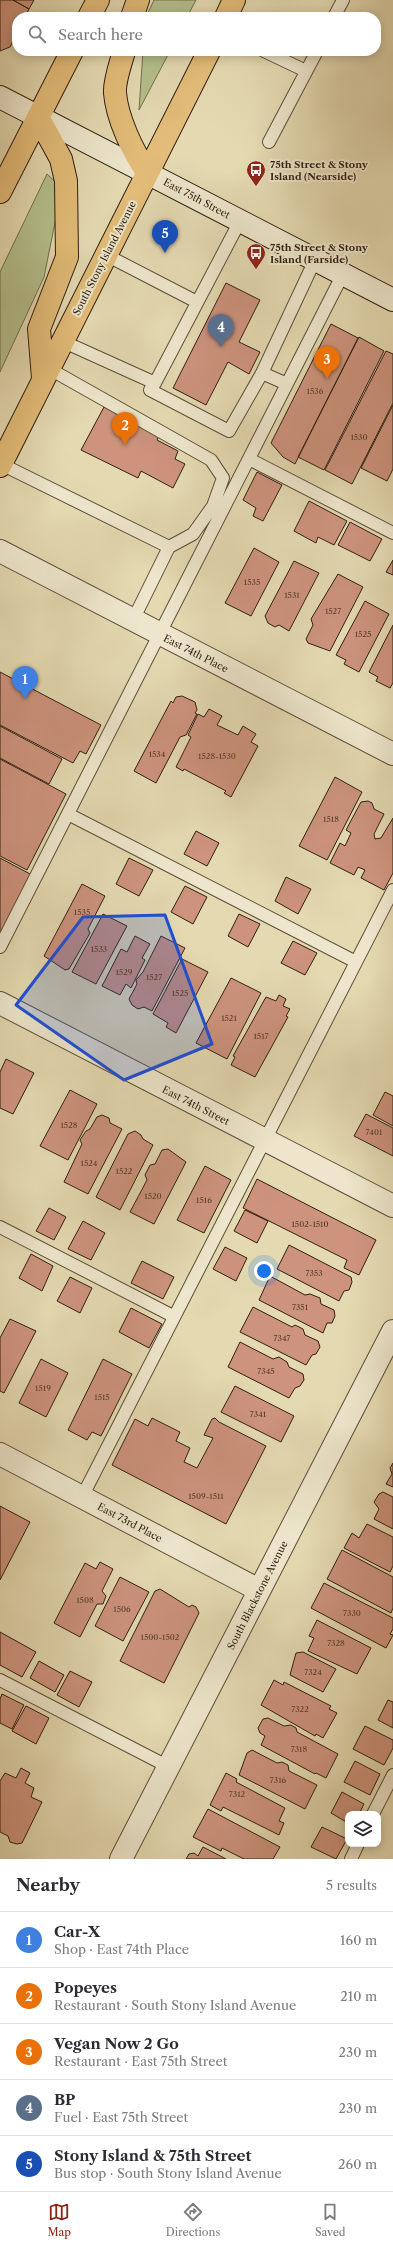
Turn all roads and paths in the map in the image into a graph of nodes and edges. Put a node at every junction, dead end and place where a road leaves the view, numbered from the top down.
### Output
1 (98, 0) edge
2 (138, 0) edge
3 (234, 0) edge
4 (343, 0) edge
5 (92, 12) edge
6 (134, 12) edge
7 (228, 12) edge
8 (337, 12) edge
9 (69, 56) edge
10 (123, 56) edge
11 (206, 56) edge
12 (274, 56) edge
13 (314, 56) edge
14 (306, 71) junction
15 (0, 97) edge
16 (38, 117) junction
17 (270, 142) dead end
18 (147, 172) junction
19 (0, 192) edge
20 (240, 221) junction
21 (106, 255) junction
22 (315, 260) junction
23 (343, 274) junction
24 (393, 300) edge
25 (197, 302) junction
26 (62, 341) junction
27 (262, 373) junction
28 (46, 374) junction
29 (155, 383) junction
30 (287, 384) junction
31 (249, 459) junction
32 (0, 465) edge
33 (393, 533) edge
34 (169, 547) junction
35 (0, 551) edge
36 (132, 620) junction
37 (160, 634) junction
38 (393, 754) edge
39 (68, 814) junction
40 (393, 890) edge
41 (0, 947) edge
42 (356, 962) junction
43 (0, 1003) edge
44 (264, 1140) junction
45 (393, 1206) edge
46 (0, 1228) edge
47 (173, 1316) junction
48 (393, 1331) edge
49 (0, 1454) edge
50 (82, 1497) junction
51 (259, 1590) junction
52 (0, 1680) edge
53 (169, 1767) junction
54 (393, 1775) edge
55 (375, 1811) edge
56 (357, 1847) edge
57 (121, 1859) edge
58 (351, 1859) edge

1 - 5 highway
2 - 6 highway
3 - 7 highway
4 - 8 lane
9 - 16 highway
10 - 18 highway
11 - 18 highway, South Stony Island Avenue
12 - 14 lane
13 - 14 lane
14 - 17 lane
15 - 16 street, East 75th Street
16 - 18 street, East 75th Street
16 - 19 highway
16 - 28 highway
18 - 20 street, East 75th Street
18 - 21 highway, South Stony Island Avenue
20 - 22 street, East 75th Street
20 - 25 lane
21 - 25 lane
21 - 26 highway, South Stony Island Avenue
22 - 23 street, East 75th Street
22 - 27 lane
23 - 24 street, East 75th Street
23 - 30 lane
25 - 29 lane
26 - 28 highway, South Stony Island Avenue
26 - 29 lane
27 - 29 lane
27 - 30 lane
28 - 32 highway, South Stony Island Avenue
28 - 34 lane
30 - 31 lane
31 - 33 lane
31 - 37 lane
32 - 34 lane
34 - 36 lane
35 - 36 street, East 74th Place
36 - 37 street, East 74th Place
37 - 38 street, East 74th Place
37 - 39 lane
39 - 41 lane
39 - 42 lane
40 - 42 lane
42 - 44 lane
43 - 44 street, East 74th Street
44 - 45 street, East 74th Street
44 - 47 lane
46 - 47 lane
47 - 50 lane
48 - 51 street, South Blackstone Avenue
49 - 50 street, East 73rd Place
50 - 51 street, East 73rd Place
51 - 53 street, South Blackstone Avenue
52 - 53 lane
53 - 57 street, South Blackstone Avenue
54 - 55 lane
56 - 58 lane

